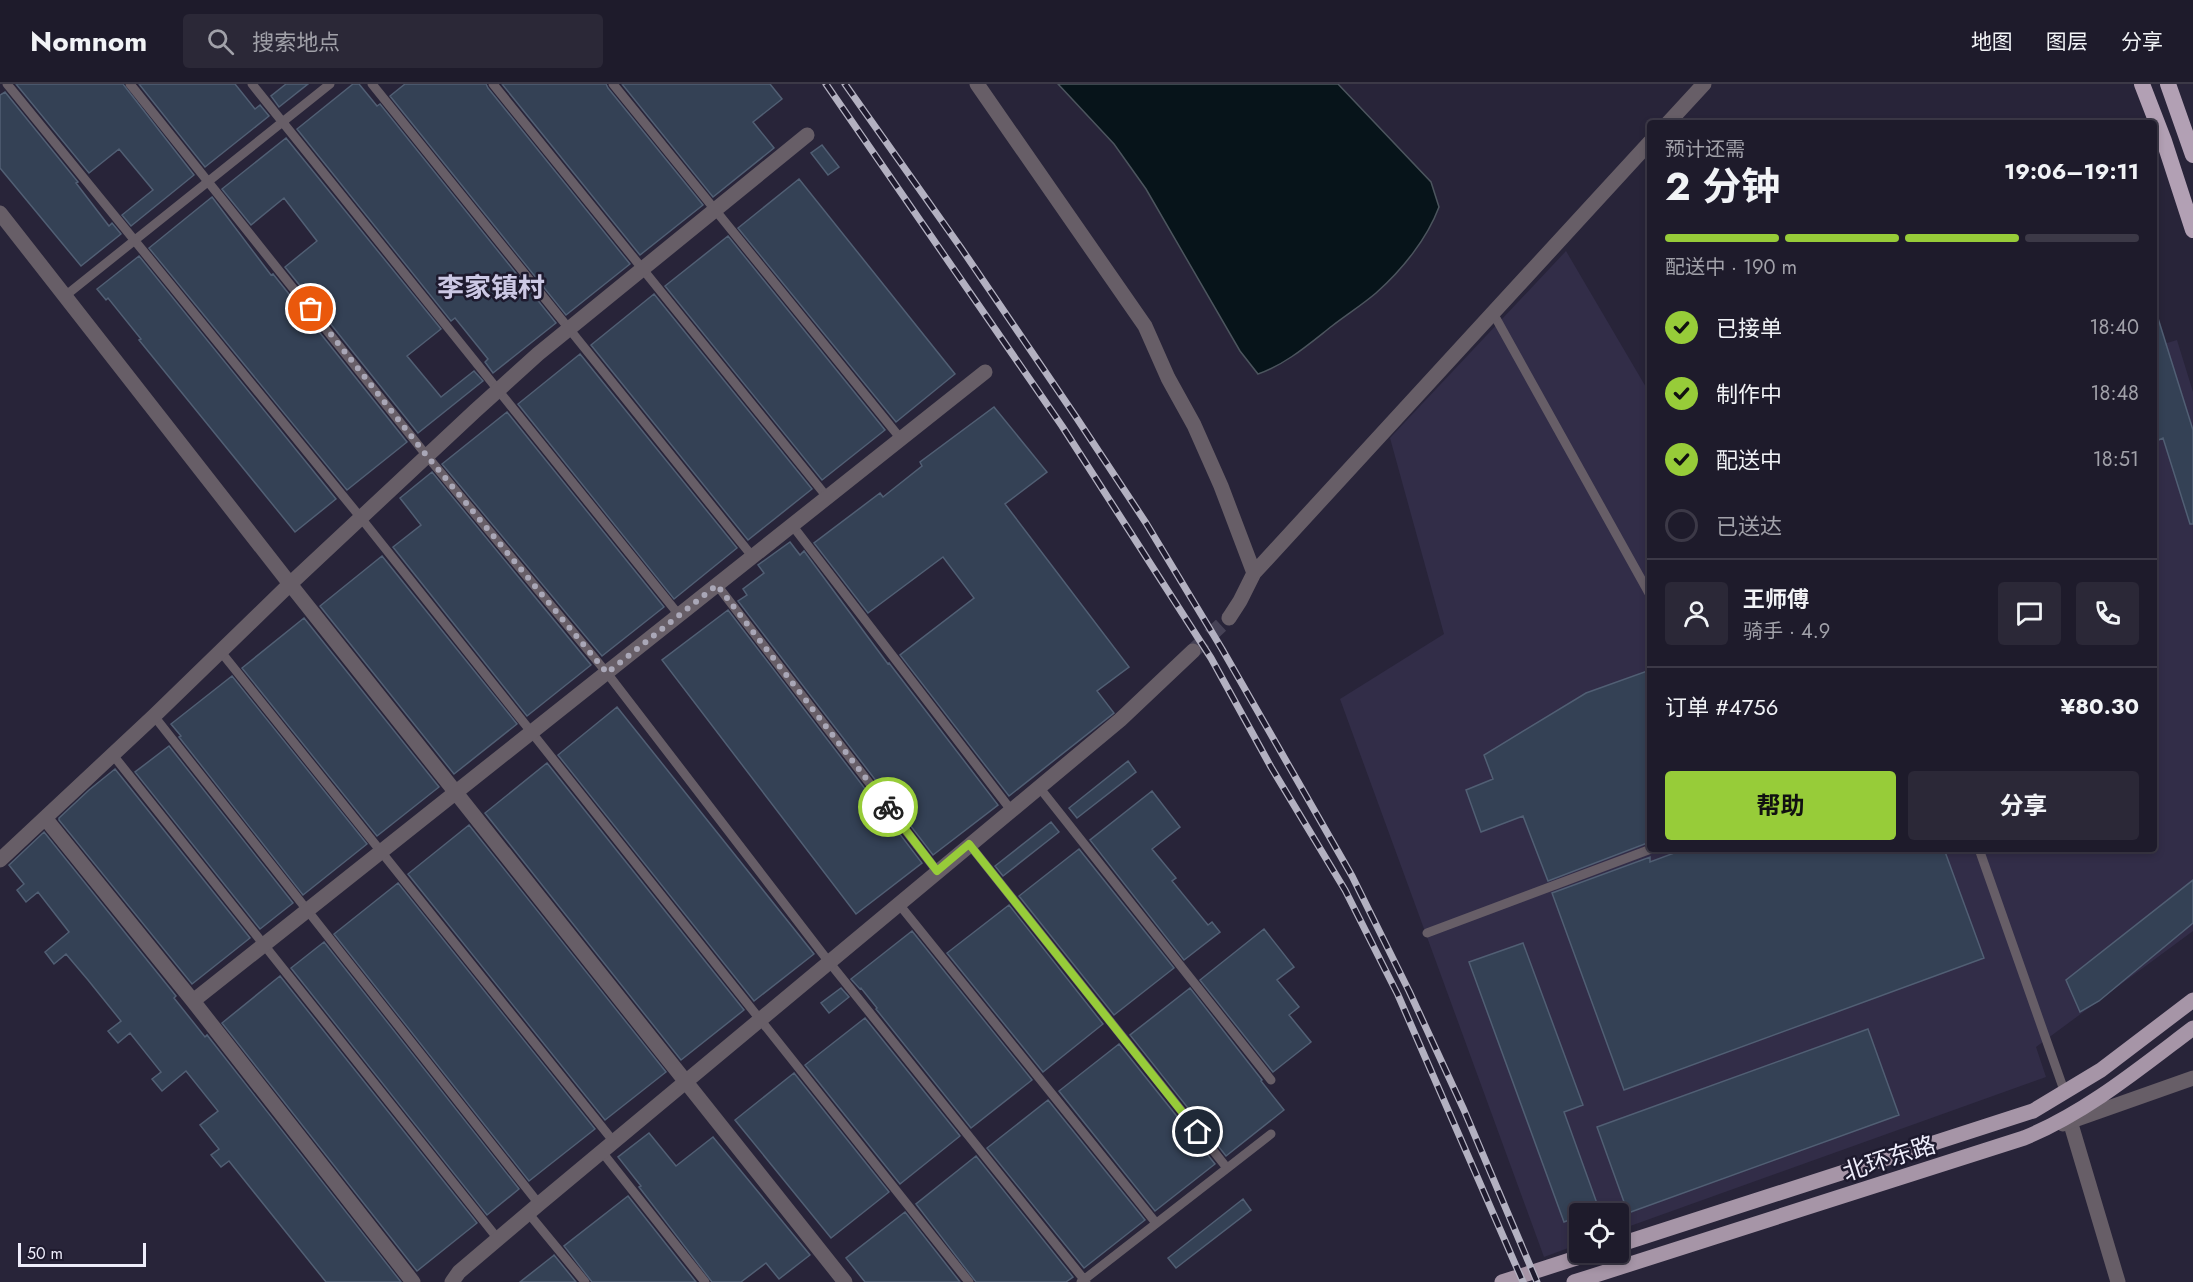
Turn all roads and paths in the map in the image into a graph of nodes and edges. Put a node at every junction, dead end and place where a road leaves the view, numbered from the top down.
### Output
1 (7, 84) edge
2 (130, 84) edge
3 (252, 84) edge
4 (330, 84) edge
5 (372, 84) edge
6 (493, 84) edge
7 (613, 84) edge
8 (977, 84) edge
9 (1704, 84) edge
10 (2142, 84) edge
11 (2168, 84) edge
12 (1671, 120) edge
13 (2156, 120) edge
14 (283, 122) junction
15 (2157, 123) edge
16 (807, 135) dead end
17 (1647, 145) edge
18 (2193, 155) edge
19 (209, 181) junction
20 (715, 210) junction
21 (0, 213) edge
22 (2193, 230) edge
23 (135, 241) junction
24 (643, 268) junction
25 (65, 296) junction
26 (1493, 313) junction
27 (569, 329) junction
28 (985, 372) dead end
29 (497, 391) junction
30 (901, 439) junction
31 (427, 456) junction
32 (828, 496) junction
33 (361, 518) junction
34 (792, 525) junction
35 (752, 556) junction
36 (1254, 573) junction
37 (290, 584) junction
38 (717, 585) junction
39 (1647, 590) edge
40 (679, 615) junction
41 (1229, 618) tunnel mouth
42 (1193, 651) tunnel mouth
43 (221, 652) junction
44 (607, 673) junction
45 (154, 716) junction
46 (531, 732) junction
47 (112, 755) junction
48 (1038, 787) junction
49 (456, 792) junction
50 (1011, 810) junction
51 (45, 818) junction
52 (969, 844) junction
53 (1647, 850) edge
54 (381, 852) junction
55 (1980, 852) edge
56 (0, 860) edge
57 (937, 871) junction
58 (898, 903) junction
59 (307, 911) junction
60 (1427, 933) dead end
61 (264, 945) junction
62 (829, 962) junction
63 (2193, 1000) edge
64 (193, 1001) junction
65 (760, 1020) junction
66 (2193, 1028) edge
67 (2193, 1078) edge
68 (1271, 1080) dead end
69 (686, 1081) junction
70 (2065, 1093) junction
71 (2070, 1121) junction
72 (2042, 1131) junction
73 (1271, 1134) dead end
74 (614, 1142) junction
75 (602, 1152) junction
76 (1227, 1168) junction
77 (534, 1209) junction
78 (1156, 1223) junction
79 (498, 1239) junction
80 (1629, 1241) edge
81 (1569, 1260) edge
82 (459, 1279) edge
83 (1084, 1281) edge
84 (413, 1282) edge
85 (585, 1282) edge
86 (705, 1282) edge
87 (845, 1282) edge
88 (969, 1282) edge
89 (1502, 1282) edge
90 (1574, 1282) edge
91 (2118, 1282) edge

1 - 23 lane
2 - 19 lane
3 - 14 lane
4 - 14 lane
5 - 27 lane
6 - 24 lane
7 - 20 lane
8 - 36 street
9 - 12 street
10 - 13 highway
11 - 18 highway
14 - 19 lane
14 - 29 lane
15 - 22 highway
16 - 20 street
17 - 26 street
19 - 23 lane
19 - 31 lane
20 - 24 street
20 - 30 lane
21 - 25 street
23 - 25 lane
23 - 33 lane
24 - 27 street
24 - 32 lane
25 - 37 street
26 - 36 street
26 - 39 lane
27 - 29 street
27 - 35 lane
28 - 30 street
29 - 31 street
29 - 40 lane
30 - 32 street
31 - 33 street
31 - 44 lane
32 - 34 street
33 - 37 street
33 - 46 lane
34 - 35 street
34 - 50 lane
35 - 38 street
36 - 41 street
37 - 43 street
37 - 49 street
38 - 40 street
38 - 57 lane
40 - 44 street
42 - 48 street
43 - 45 street
43 - 54 lane
44 - 46 street
44 - 62 lane
45 - 47 street
45 - 59 lane
46 - 49 street
46 - 65 lane
47 - 51 street
47 - 61 lane
48 - 50 street
48 - 68 lane
49 - 54 street
49 - 69 street
50 - 52 street
51 - 56 street
51 - 64 street
52 - 57 street
52 - 76 lane
53 - 60 lane
54 - 59 street
54 - 74 lane
55 - 70 lane
57 - 58 street
58 - 62 street
58 - 78 lane
59 - 61 street
59 - 77 lane
61 - 64 street
61 - 79 lane
62 - 65 street
62 - 83 lane
63 - 70 main road, 北环东路
64 - 84 street
65 - 69 street
65 - 88 lane
66 - 72 main road, 北环东路
67 - 71 street
69 - 74 street
69 - 87 street
70 - 80 main road, 北环东路
71 - 72 street
71 - 91 street
72 - 90 main road, 北环东路
73 - 76 lane
74 - 75 street
75 - 77 street
75 - 86 lane
76 - 78 lane
77 - 79 street
77 - 85 lane
78 - 83 lane
79 - 82 street
81 - 89 main road

